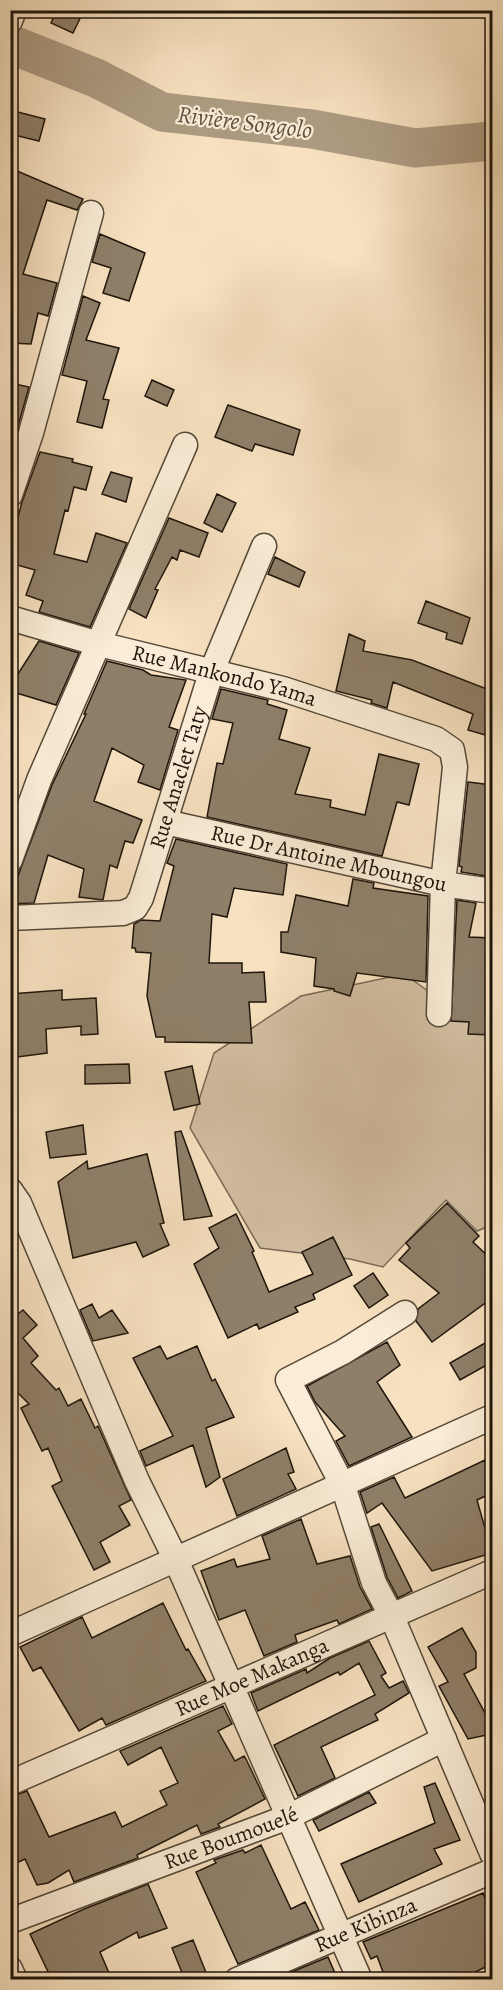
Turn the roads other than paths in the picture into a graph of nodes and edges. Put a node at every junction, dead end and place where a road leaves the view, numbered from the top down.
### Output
1 (91, 213) dead end
2 (185, 445) dead end
3 (10, 495) edge
4 (264, 546) dead end
5 (10, 618) edge
6 (99, 644) junction
7 (211, 673) junction
8 (165, 822) junction
9 (10, 860) edge
10 (443, 884) junction
11 (492, 891) edge
12 (10, 918) edge
13 (439, 1014) dead end
14 (10, 1190) edge
15 (405, 1313) dead end
16 (492, 1417) edge
17 (343, 1486) junction
18 (176, 1560) junction
19 (492, 1572) edge
20 (393, 1617) junction
21 (10, 1634) edge
22 (232, 1688) junction
23 (444, 1740) junction
24 (10, 1783) edge
25 (288, 1817) junction
26 (492, 1853) edge
27 (492, 1870) edge
28 (10, 1921) edge
29 (339, 1934) junction
30 (10, 1969) edge
31 (15, 1980) edge
32 (237, 1980) edge
33 (360, 1980) edge

1 - 3 street
2 - 6 street
4 - 7 street, Rue Anaclet Taty
5 - 6 street, Rue Mankondo Yama
6 - 7 street, Rue Mankondo Yama
6 - 9 street
7 - 8 street, Rue Anaclet Taty
7 - 10 street, Rue Mankondo Yama
8 - 10 street, Rue Dr Antoine Mboungou
8 - 12 street, Rue Anaclet Taty
10 - 11 street, Rue Dr Antoine Mboungou
10 - 13 street
14 - 18 street
15 - 17 street
16 - 17 street
17 - 18 street
17 - 20 street
18 - 21 street
18 - 22 street
19 - 20 street, Rue Moe Makanga
20 - 22 street, Rue Moe Makanga
20 - 23 street
22 - 24 street, Rue Moe Makanga
22 - 25 street
23 - 25 street, Rue Boumouelé
23 - 26 street
25 - 28 street, Rue Boumouelé
25 - 29 street
27 - 29 street, Rue Kibinza
29 - 32 street, Rue Kibinza
29 - 33 street
30 - 31 street

